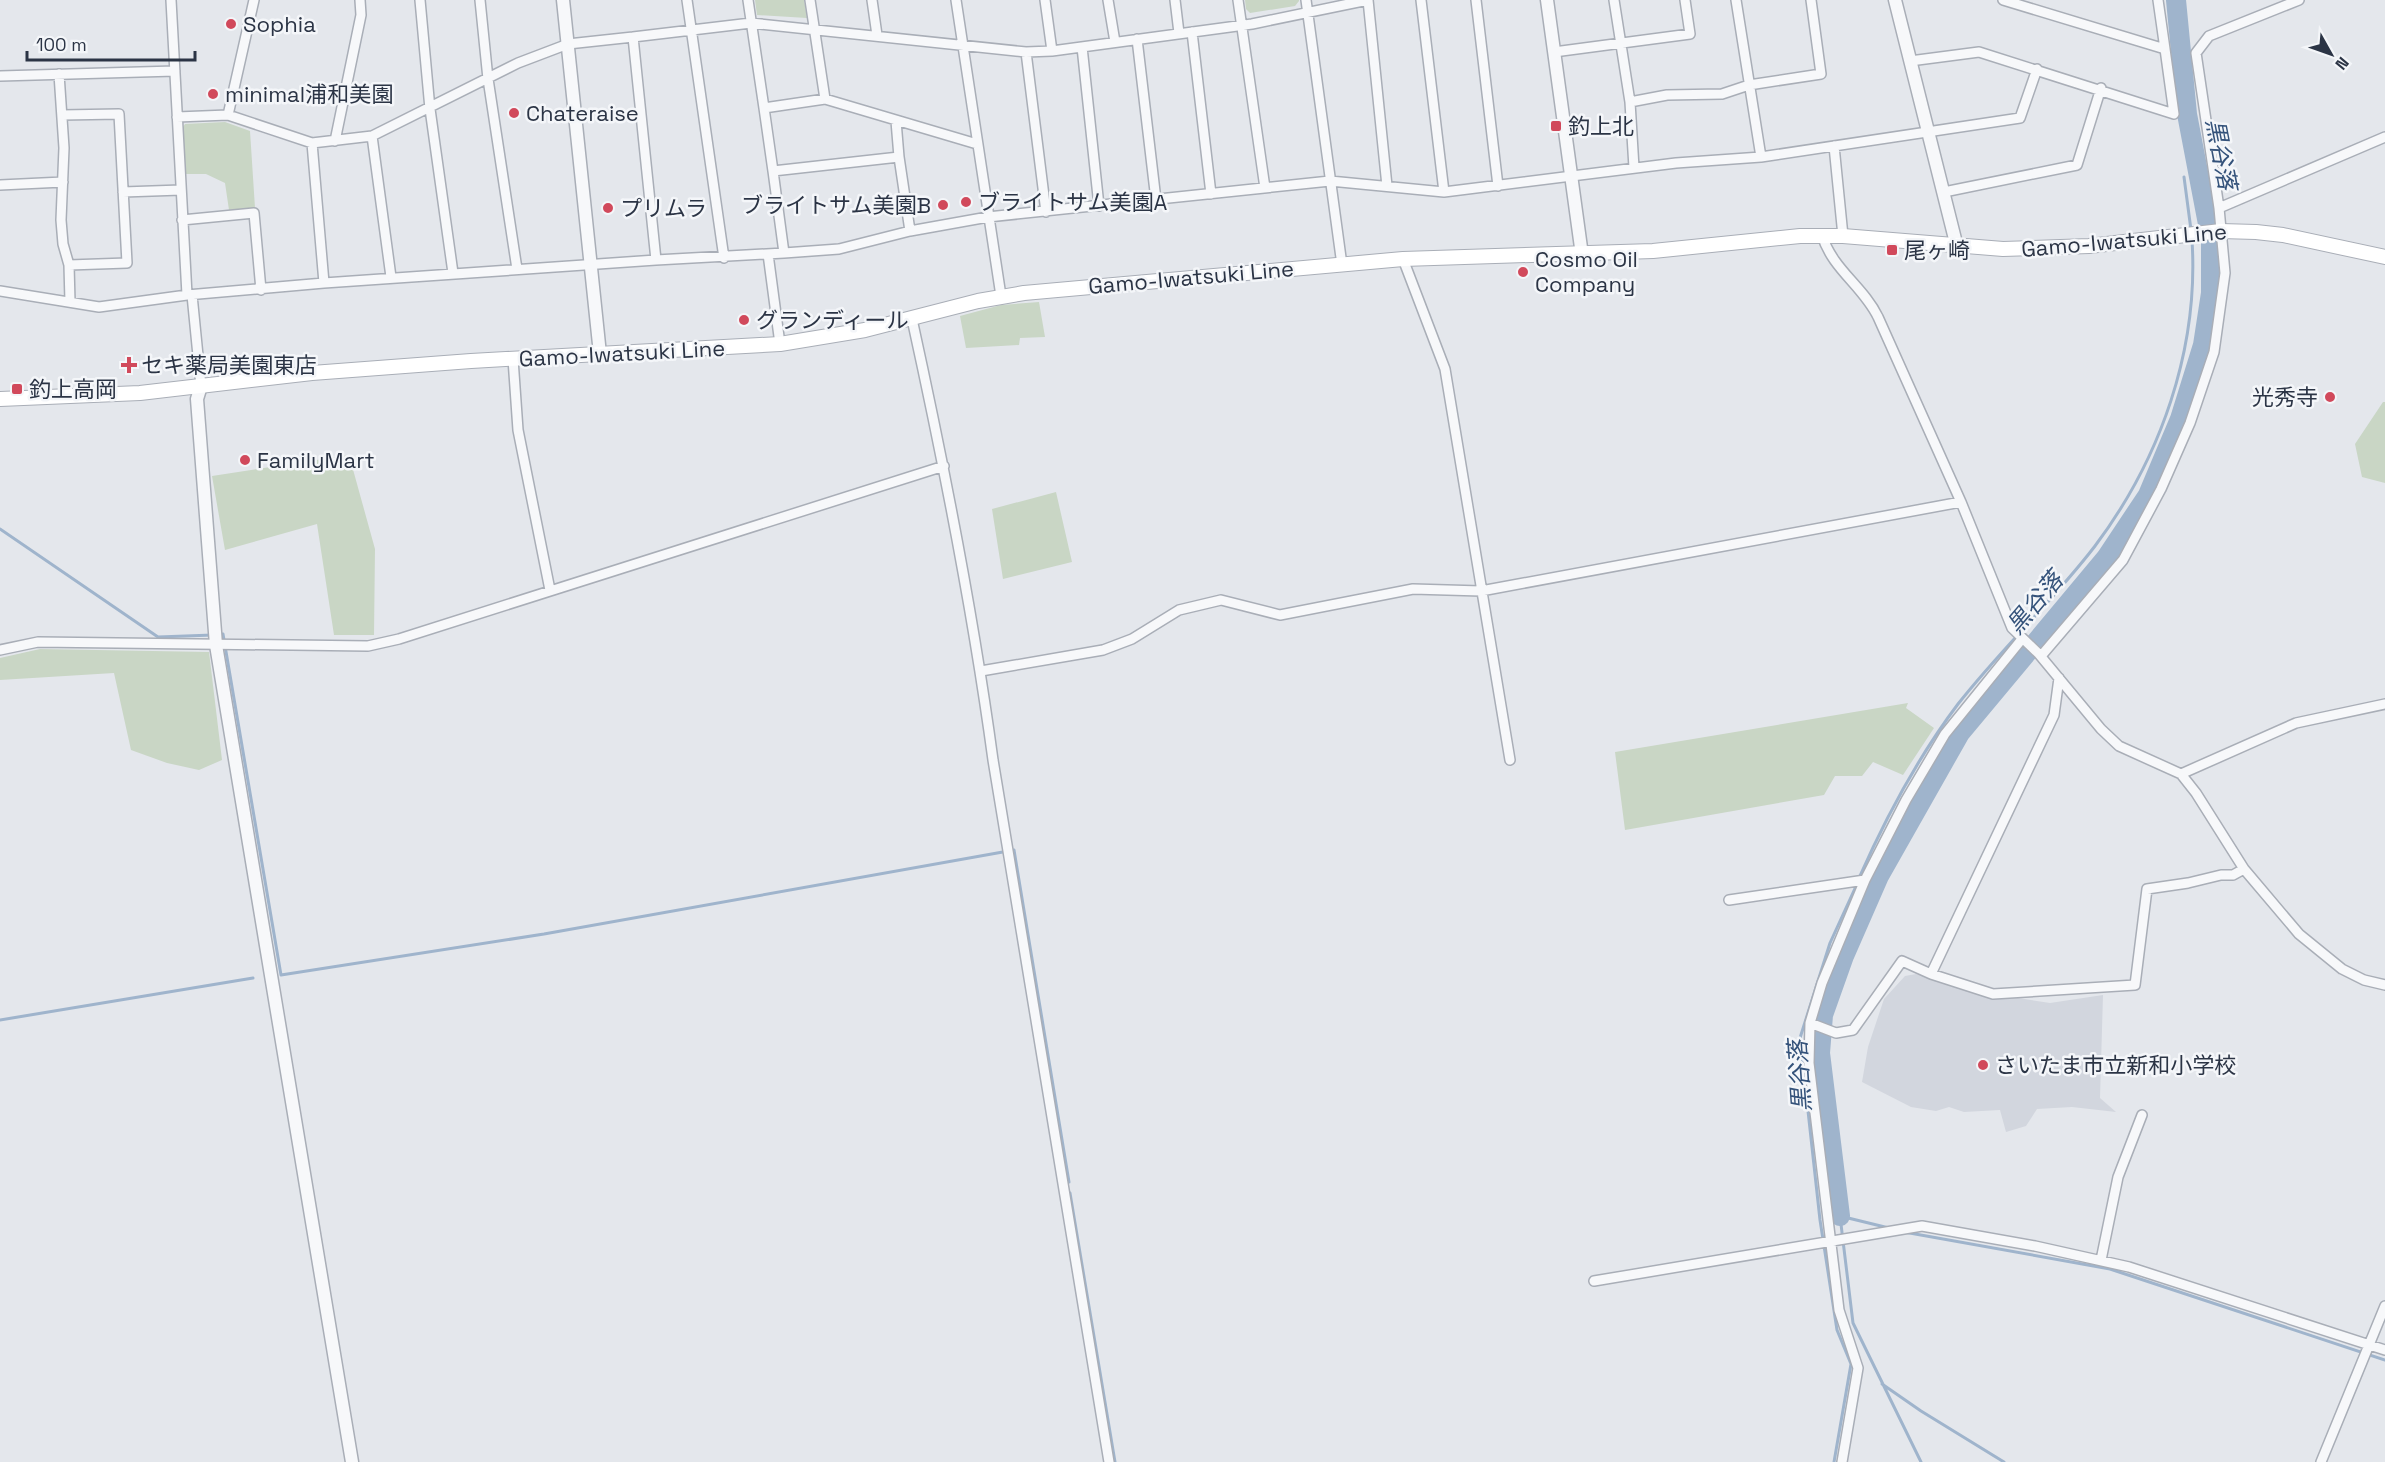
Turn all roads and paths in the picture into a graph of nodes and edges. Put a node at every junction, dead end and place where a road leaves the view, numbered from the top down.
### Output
1 (171, 0) edge
2 (254, 0) edge
3 (360, 0) edge
4 (420, 0) edge
5 (480, 0) edge
6 (563, 0) edge
7 (687, 0) edge
8 (748, 0) edge
9 (810, 0) edge
10 (872, 0) edge
11 (956, 0) edge
12 (1045, 0) edge
13 (1108, 0) edge
14 (1174, 0) edge
15 (1238, 0) edge
16 (1306, 0) edge
17 (1368, 0) edge
18 (1421, 0) edge
19 (1476, 0) edge
20 (1547, 0) edge
21 (1614, 0) edge
22 (1685, 0) edge
23 (1736, 0) edge
24 (1811, 0) edge
25 (1895, 0) edge
26 (2002, 0) edge
27 (2158, 0) edge
28 (2299, 0) edge
29 (1308, 10) junction
30 (751, 23) junction
31 (1242, 25) junction
32 (815, 27) junction
33 (691, 30) junction
34 (1192, 32) junction
35 (1179, 33) junction
36 (877, 35) junction
37 (633, 36) junction
38 (1137, 39) junction
39 (1114, 42) junction
40 (568, 44) junction
41 (1619, 44) junction
42 (962, 45) junction
43 (1082, 47) junction
44 (2164, 49) junction
45 (1052, 51) junction
46 (1026, 52) junction
47 (1554, 52) junction
48 (1910, 61) junction
49 (2037, 69) junction
50 (175, 71) junction
51 (59, 74) junction
52 (0, 76) edge
53 (488, 78) junction
54 (1749, 85) junction
55 (2101, 88) junction
56 (825, 99) junction
57 (1630, 102) junction
58 (764, 108) junction
59 (430, 109) junction
60 (228, 115) junction
61 (62, 116) junction
62 (177, 117) junction
63 (896, 121) junction
64 (1930, 132) junction
65 (372, 136) junction
66 (2385, 137) edge
67 (335, 141) junction
68 (312, 143) junction
69 (977, 144) junction
70 (1834, 146) junction
71 (899, 157) junction
72 (1761, 157) junction
73 (1634, 168) junction
74 (773, 171) junction
75 (1572, 177) junction
76 (1330, 181) junction
77 (63, 182) junction
78 (0, 185) edge
79 (1387, 186) junction
80 (1498, 186) junction
81 (1265, 188) junction
82 (181, 190) junction
83 (123, 192) junction
84 (1444, 192) junction
85 (1944, 192) junction
86 (1211, 194) junction
87 (1156, 200) junction
88 (1099, 206) junction
89 (2219, 207) junction
90 (1046, 212) junction
91 (988, 217) junction
92 (182, 220) junction
93 (910, 231) junction
94 (2212, 231) junction
95 (1822, 236) junction
96 (1843, 236) junction
97 (1957, 248) junction
98 (784, 253) junction
99 (768, 254) junction
100 (1582, 255) junction
101 (2385, 257) edge
102 (724, 258) junction
103 (1402, 259) junction
104 (656, 261) junction
105 (590, 264) junction
106 (69, 265) junction
107 (1342, 265) junction
108 (517, 269) junction
109 (453, 273) junction
110 (391, 277) junction
111 (324, 283) junction
112 (261, 290) junction
113 (0, 291) edge
114 (189, 295) junction
115 (1001, 296) junction
116 (70, 302) junction
117 (912, 319) junction
118 (780, 344) junction
119 (600, 354) junction
120 (513, 359) junction
121 (201, 386) junction
122 (0, 399) edge
123 (944, 466) junction
124 (1961, 502) junction
125 (550, 590) junction
126 (1481, 591) junction
127 (2025, 641) junction
128 (216, 645) junction
129 (0, 650) edge
130 (2039, 654) junction
131 (981, 671) junction
132 (2059, 678) junction
133 (2385, 704) edge
134 (1510, 760) dead end
135 (2181, 774) junction
136 (2244, 869) junction
137 (1865, 880) junction
138 (1729, 900) dead end
139 (1931, 975) junction
140 (2385, 985) edge
141 (1810, 1023) junction
142 (2142, 1115) dead end
143 (1832, 1239) junction
144 (2101, 1260) junction
145 (1594, 1281) dead end
146 (2385, 1306) edge
147 (2368, 1345) junction
148 (2385, 1350) edge
149 (352, 1462) edge
150 (1109, 1462) edge
151 (1842, 1462) edge
152 (2321, 1462) edge

1 - 50 street
2 - 60 street
3 - 67 street
4 - 59 street
5 - 53 street
6 - 40 street
7 - 33 street
8 - 30 street
9 - 32 street
10 - 36 street
11 - 42 street
12 - 45 street
13 - 39 street
14 - 35 street
15 - 31 street
16 - 29 street
17 - 29 street
17 - 79 street
18 - 84 street
19 - 80 street
20 - 47 street
21 - 41 street
22 - 41 street
23 - 54 street
24 - 54 street
25 - 48 street
26 - 44 street
27 - 44 street
28 - 89 street
29 - 31 street
29 - 76 street
30 - 32 street
30 - 33 street
30 - 58 street
31 - 34 street
31 - 81 street
32 - 36 street
32 - 56 street
33 - 37 street
33 - 102 street
34 - 35 street
34 - 86 street
35 - 38 street
36 - 42 street
37 - 40 street
37 - 104 street
38 - 39 street
38 - 87 street
39 - 43 street
40 - 53 street
40 - 105 street
41 - 47 street
41 - 57 street
42 - 46 street
42 - 69 street
43 - 45 street
43 - 88 street
44 - 55 street
45 - 46 street
46 - 90 street
47 - 75 street
48 - 49 street
48 - 64 street
49 - 55 street
49 - 64 street
50 - 51 street
50 - 62 street
51 - 52 street
51 - 61 street
53 - 59 street
53 - 108 street
54 - 57 street
54 - 72 street
55 - 85 street
56 - 58 street
56 - 63 street
57 - 73 street
58 - 74 street
59 - 65 street
59 - 109 street
60 - 62 street
60 - 68 street
61 - 77 street
61 - 83 street
62 - 82 street
63 - 69 street
63 - 71 street
64 - 70 street
64 - 85 street
65 - 67 street
65 - 110 street
66 - 89 street
67 - 68 street
68 - 111 street
69 - 91 street
70 - 72 street
70 - 96 street
71 - 74 street
71 - 93 street
72 - 73 street
73 - 75 street
74 - 98 street
75 - 80 street
75 - 100 street
76 - 79 street
76 - 81 street
76 - 107 street
77 - 78 street
77 - 106 street
79 - 84 street
80 - 84 street
81 - 86 street
82 - 83 street
82 - 92 street
83 - 106 street
85 - 97 street
86 - 87 street
87 - 88 street
88 - 90 street
89 - 94 street
90 - 91 street
91 - 93 street
91 - 115 street
92 - 112 street
92 - 114 street
93 - 98 street
94 - 97 main road, Gamo-Iwatsuki Line
94 - 101 main road, Gamo-Iwatsuki Line
94 - 130 street
95 - 96 main road, Gamo-Iwatsuki Line
95 - 100 main road, Gamo-Iwatsuki Line
95 - 124 street
96 - 97 main road, Gamo-Iwatsuki Line
98 - 99 street
99 - 102 street
99 - 118 street
100 - 103 main road, Gamo-Iwatsuki Line
102 - 104 street
103 - 107 main road, Gamo-Iwatsuki Line
103 - 126 street
104 - 105 street
105 - 108 street
105 - 119 street
106 - 116 street
107 - 115 main road, Gamo-Iwatsuki Line
108 - 109 street
109 - 110 street
110 - 111 street
111 - 112 street
112 - 114 street
113 - 116 street
114 - 116 street
114 - 121 street
115 - 117 main road, Gamo-Iwatsuki Line
117 - 118 main road, Gamo-Iwatsuki Line
117 - 123 street
118 - 119 main road, Gamo-Iwatsuki Line
119 - 120 main road, Gamo-Iwatsuki Line
120 - 121 main road, Gamo-Iwatsuki Line
120 - 125 street
121 - 122 main road, Gamo-Iwatsuki Line
121 - 128 street
123 - 125 street
123 - 131 street
124 - 126 street
124 - 127 street
125 - 128 street
126 - 131 street
126 - 134 street
127 - 130 street
127 - 137 street
128 - 129 street
128 - 149 street
130 - 132 street
131 - 150 street
132 - 135 street
132 - 139 street
133 - 135 street
135 - 136 street
136 - 139 street
136 - 140 street
137 - 138 street
137 - 141 street
139 - 141 street
141 - 143 street
142 - 144 street
143 - 144 street
143 - 145 street
143 - 151 street
144 - 147 street
146 - 147 street
147 - 148 street
147 - 152 street

